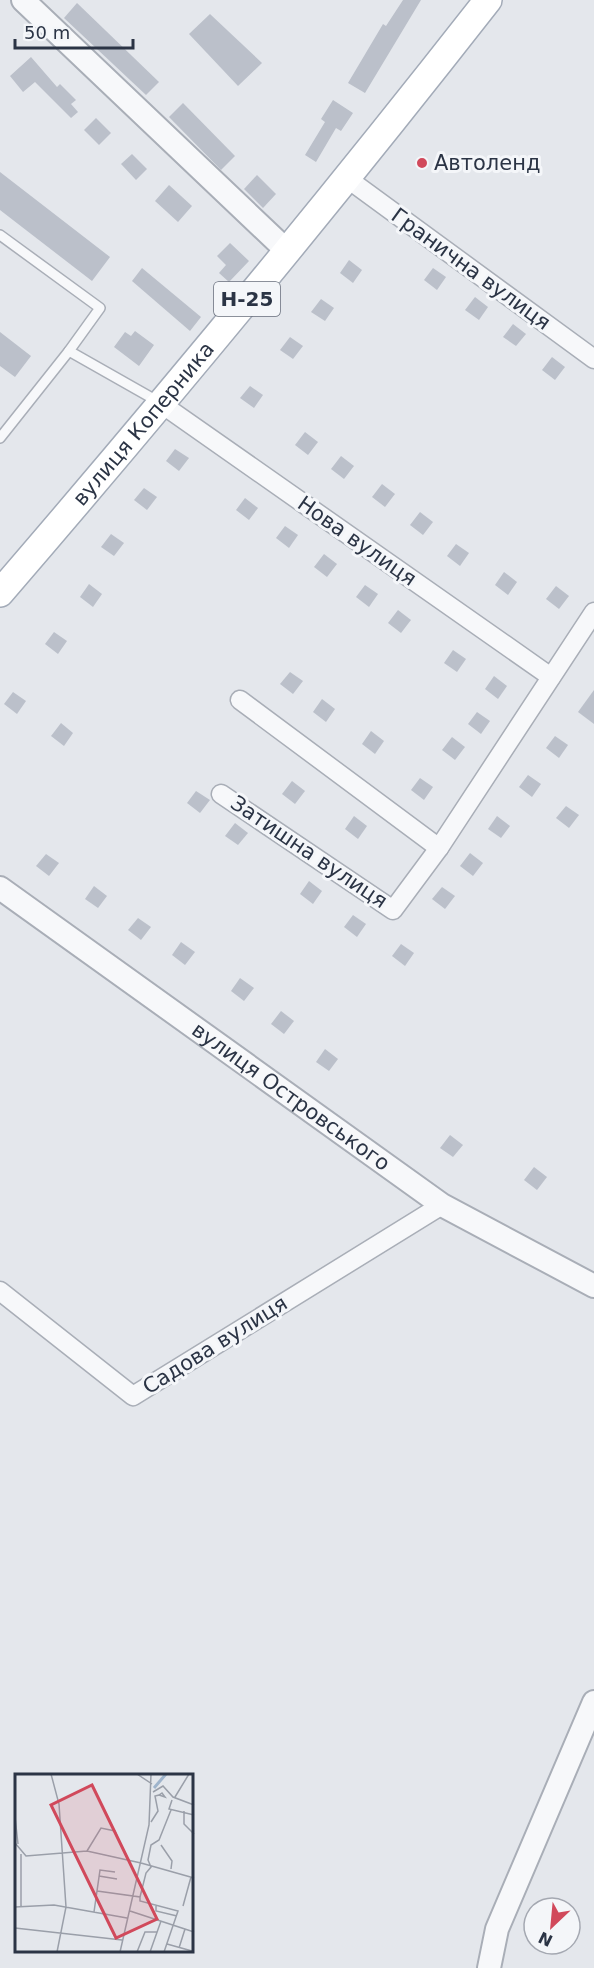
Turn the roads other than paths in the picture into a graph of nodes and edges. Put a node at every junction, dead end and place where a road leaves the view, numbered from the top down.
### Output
1 (23, 0) edge
2 (488, 0) edge
3 (348, 179) junction
4 (0, 235) edge
5 (286, 250) junction
6 (69, 351) junction
7 (594, 359) edge
8 (163, 405) junction
9 (0, 438) edge
10 (0, 593) edge
11 (594, 612) edge
12 (551, 677) junction
13 (240, 700) dead end
14 (221, 794) dead end
15 (439, 848) junction
16 (0, 888) edge
17 (442, 1205) junction
18 (594, 1287) edge
19 (0, 1291) edge
20 (594, 1702) edge
21 (489, 1968) edge

1 - 5 street
2 - 3 main road, вулиця Коперника / Н-25
3 - 5 main road, вулиця Коперника / Н-25
3 - 7 street, Гранична вулиця
4 - 6 lane
5 - 8 main road, вулиця Коперника / Н-25
6 - 8 lane
6 - 9 lane
8 - 10 main road, вулиця Коперника / Н-25
8 - 12 street, Нова вулиця
11 - 12 street, Затишна вулиця
12 - 15 street, Затишна вулиця
13 - 15 street
14 - 15 street, Затишна вулиця
16 - 17 street, вулиця Островського
17 - 18 street, вулиця Островського
17 - 19 street, Садова вулиця
20 - 21 street

